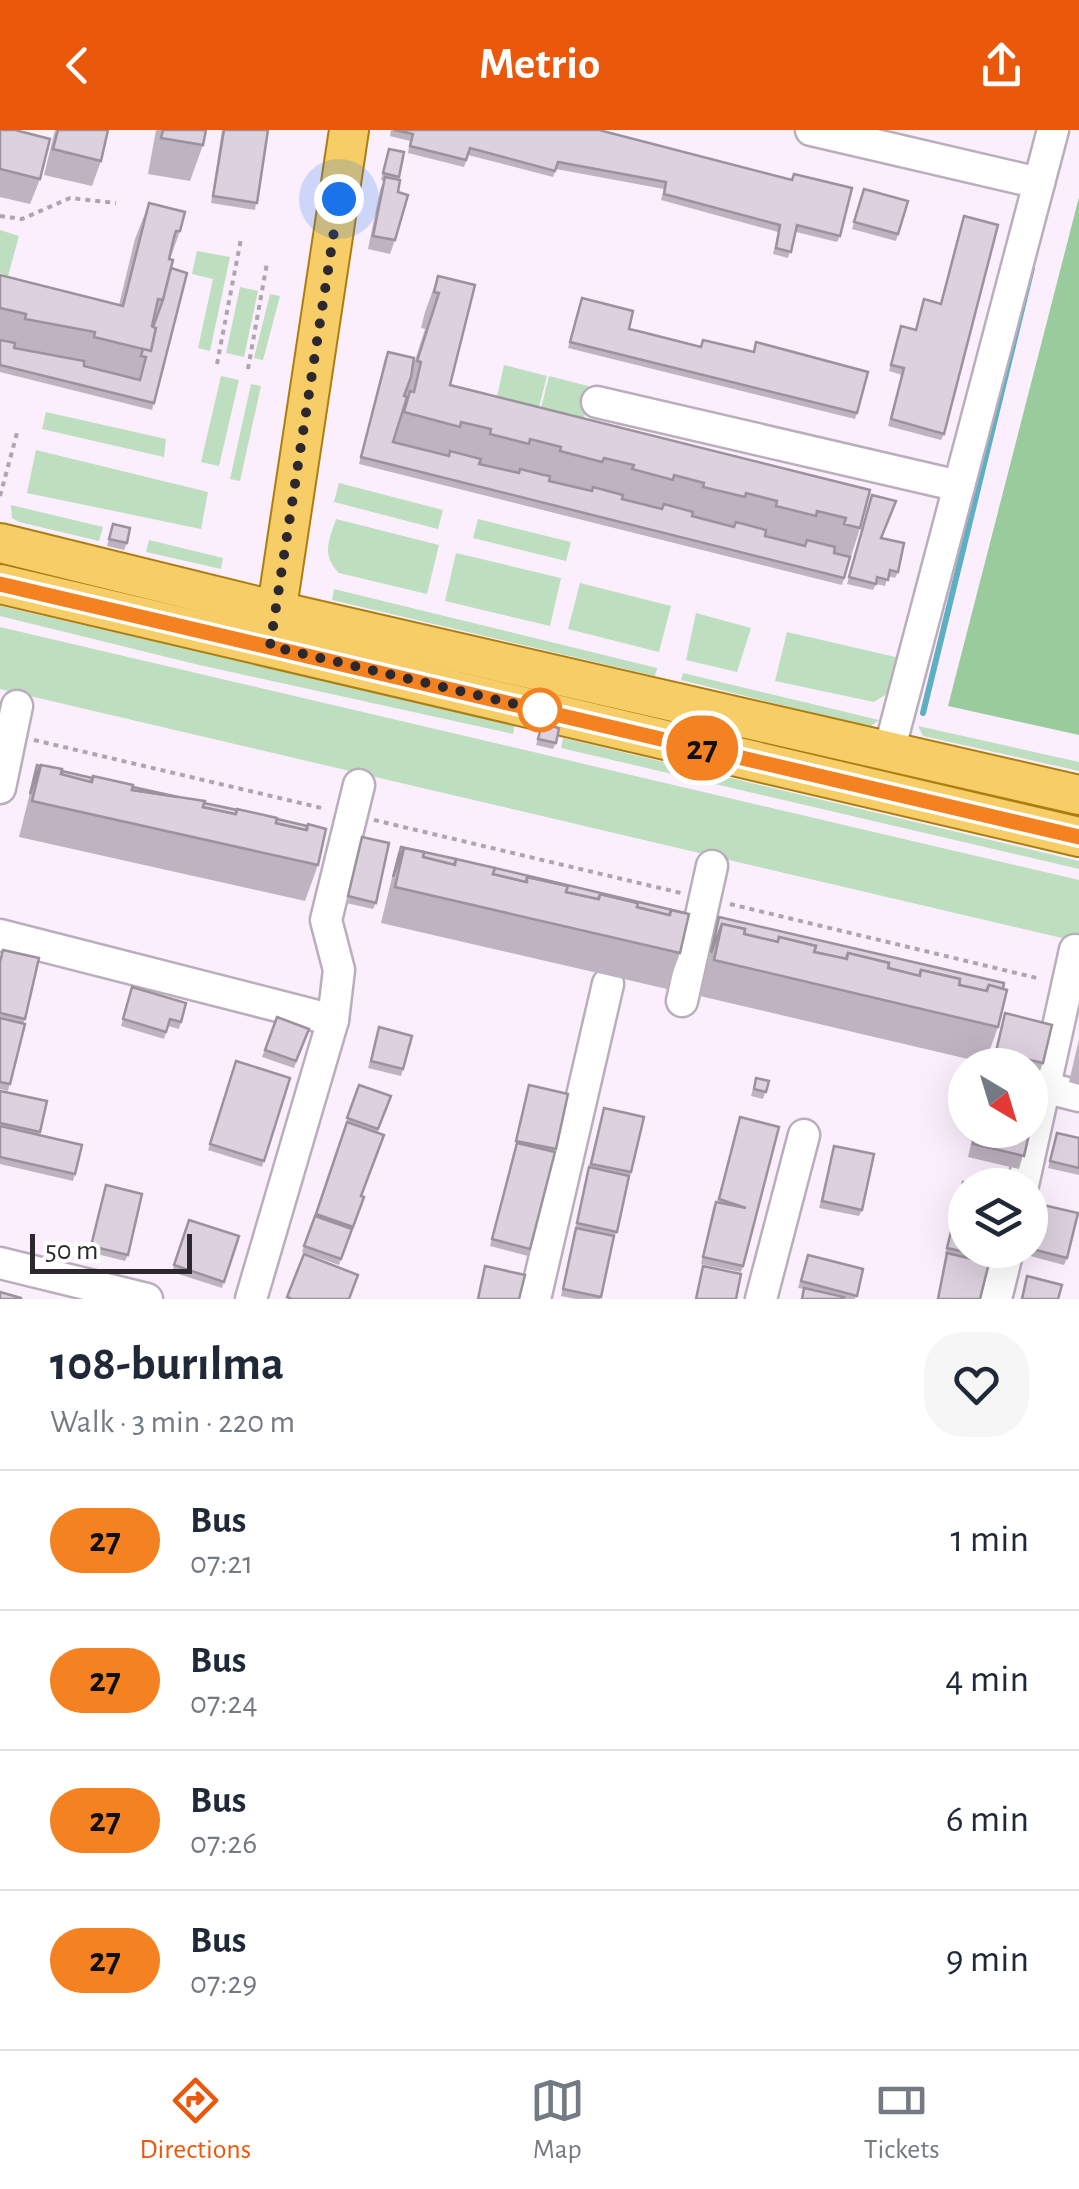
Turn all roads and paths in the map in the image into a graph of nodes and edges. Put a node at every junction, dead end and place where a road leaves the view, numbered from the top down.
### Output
1 (349, 130) edge
2 (811, 130) edge
3 (1053, 130) edge
4 (1039, 183) junction
5 (116, 203) dead end
6 (0, 216) edge
7 (241, 239) dead end
8 (267, 263) dead end
9 (217, 364) dead end
10 (248, 369) dead end
11 (597, 402) dead end
12 (17, 433) dead end
13 (958, 486) junction
14 (0, 496) edge
15 (0, 543) edge
16 (0, 584) edge
17 (274, 628) junction
18 (14, 720) joint
19 (889, 751) junction
20 (0, 788) edge
21 (1079, 795) edge
22 (356, 800) junction
23 (1079, 837) edge
24 (712, 866) dead end
25 (705, 898) junction
26 (0, 936) edge
27 (1076, 950) dead end
28 (608, 984) dead end
29 (1069, 985) junction
30 (682, 1001) dead end
31 (334, 1020) junction
32 (1048, 1079) edge
33 (1048, 1088) edge
34 (1079, 1096) edge
35 (804, 1134) dead end
36 (0, 1263) edge
37 (1004, 1268) edge
38 (147, 1299) edge
39 (251, 1299) edge
40 (535, 1299) edge
41 (761, 1299) edge
42 (996, 1299) edge

1 - 17 main road
2 - 4 street
3 - 4 street
4 - 13 street
5 - 6 path
7 - 9 path
8 - 10 path
11 - 13 street
12 - 14 path
13 - 19 street
15 - 17 main road
16 - 17 main road
17 - 19 main road
17 - 23 main road
18 - 20 street
18 - 22 path
19 - 21 main road
22 - 25 path
22 - 31 street
24 - 25 street
25 - 29 path
25 - 30 street
26 - 31 street
27 - 29 street
28 - 40 street
29 - 32 street
31 - 39 street
33 - 34 street
35 - 41 street
36 - 38 street
37 - 42 street

